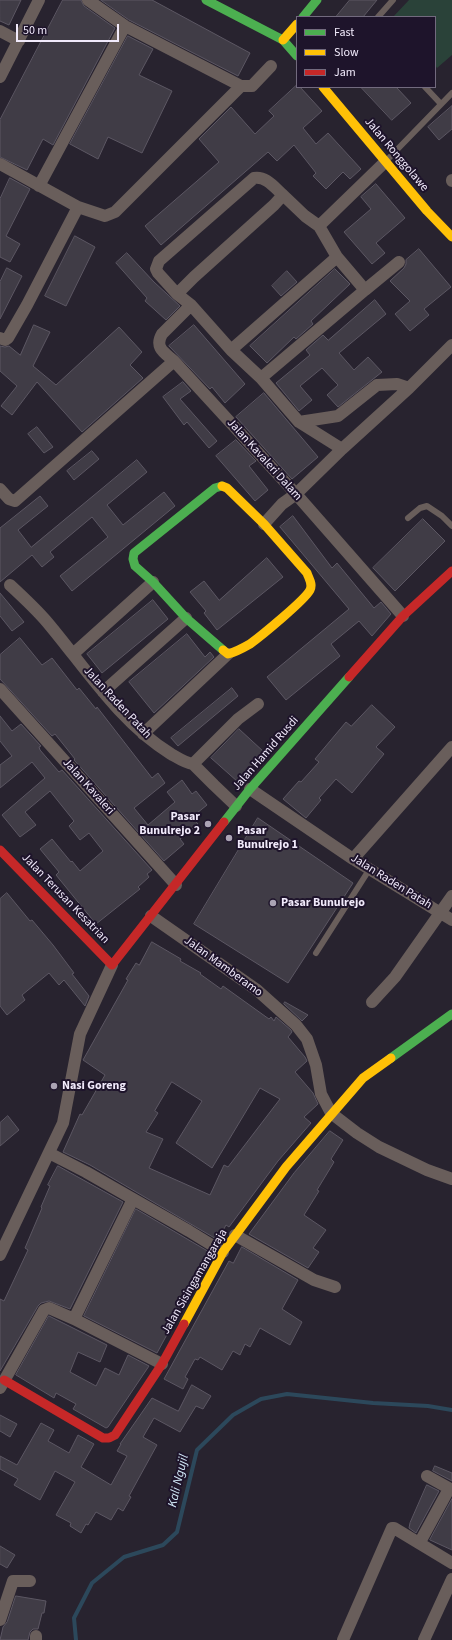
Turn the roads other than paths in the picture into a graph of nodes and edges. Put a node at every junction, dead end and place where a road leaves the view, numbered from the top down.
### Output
1 (39, 0) edge
2 (88, 0) edge
3 (206, 0) edge
4 (318, 0) edge
5 (393, 0) edge
6 (304, 16) edge
7 (379, 16) edge
8 (296, 25) edge
9 (126, 26) junction
10 (0, 31) edge
11 (283, 40) junction
12 (19, 41) junction
13 (296, 55) edge
14 (271, 66) dead end
15 (0, 77) edge
16 (241, 86) junction
17 (324, 88) edge
18 (425, 88) edge
19 (452, 93) edge
20 (441, 104) junction
21 (385, 162) junction
22 (0, 164) edge
23 (39, 186) junction
24 (283, 195) junction
25 (78, 207) junction
26 (320, 226) junction
27 (452, 237) edge
28 (337, 257) junction
29 (399, 262) dead end
30 (364, 290) junction
31 (177, 294) junction
32 (191, 305) junction
33 (0, 338) edge
34 (452, 346) edge
35 (231, 350) junction
36 (174, 361) junction
37 (262, 378) junction
38 (409, 388) junction
39 (299, 422) junction
40 (342, 449) junction
41 (0, 489) edge
42 (296, 494) junction
43 (408, 518) dead end
44 (264, 524) junction
45 (452, 526) edge
46 (452, 571) edge
47 (153, 582) junction
48 (10, 585) dead end
49 (403, 616) junction
50 (186, 618) junction
51 (73, 654) junction
52 (228, 654) junction
53 (0, 689) edge
54 (103, 692) junction
55 (258, 704) dead end
56 (143, 734) junction
57 (452, 747) edge
58 (193, 764) junction
59 (250, 789) junction
60 (236, 806) junction
61 (0, 850) edge
62 (352, 859) junction
63 (370, 870) junction
64 (176, 885) junction
65 (452, 896) edge
66 (440, 912) junction
67 (151, 916) junction
68 (452, 920) edge
69 (316, 953) dead end
70 (112, 965) junction
71 (372, 1002) dead end
72 (452, 1014) edge
73 (331, 1113) junction
74 (49, 1153) junction
75 (452, 1179) edge
76 (133, 1199) junction
77 (235, 1235) junction
78 (223, 1252) junction
79 (0, 1255) edge
80 (335, 1287) dead end
81 (74, 1319) junction
82 (162, 1364) junction
83 (2, 1384) edge
84 (427, 1476) dead end
85 (450, 1489) edge
86 (420, 1542) junction
87 (452, 1563) edge
88 (452, 1579) edge
89 (30, 1581) dead end
90 (0, 1620) edge
91 (343, 1640) edge
92 (424, 1640) edge

1 - 12 street
2 - 9 street
3 - 11 street
4 - 6 street
5 - 7 lane
8 - 11 street
9 - 16 street
9 - 23 street
10 - 12 street
11 - 13 street
12 - 15 street
14 - 16 street
16 - 25 street
17 - 21 street, Jalan Ronggolawe
18 - 20 lane
19 - 20 lane
20 - 21 lane
21 - 26 street
21 - 27 street, Jalan Ronggolawe
22 - 23 street
23 - 25 street
24 - 26 street
24 - 31 street
24 - 31 street
25 - 33 street
26 - 28 street
28 - 30 street
28 - 35 street
29 - 30 street
30 - 37 street
31 - 32 street
32 - 35 street
32 - 36 street, Jalan Kavaleri Dalam
34 - 38 street
35 - 37 street
36 - 41 street
36 - 42 street, Jalan Kavaleri Dalam
37 - 39 street
38 - 39 street
38 - 40 street
39 - 40 street
40 - 42 street
42 - 44 street
42 - 49 street, Jalan Kavaleri Dalam
43 - 45 lane
44 - 47 street
44 - 52 street
46 - 49 street, Jalan Hamid Rusdi
47 - 50 street
47 - 51 street
48 - 51 street, Jalan Raden Patah
49 - 59 street, Jalan Hamid Rusdi
50 - 52 street
50 - 54 street
51 - 54 street, Jalan Raden Patah
52 - 56 street
53 - 64 street, Jalan Kavaleri
54 - 56 street, Jalan Raden Patah
55 - 58 street
56 - 58 street, Jalan Raden Patah
57 - 62 street
58 - 60 street, Jalan Raden Patah
59 - 60 street, Jalan Hamid Rusdi
59 - 62 street, Jalan Raden Patah
60 - 64 street, Jalan Hamid Rusdi
61 - 70 street, Jalan Terusan Kesatrian
62 - 63 street, Jalan Raden Patah
63 - 66 street, Jalan Raden Patah
63 - 69 lane
64 - 67 street, Jalan Hamid Rusdi
65 - 66 street
66 - 68 street, Jalan Raden Patah
66 - 71 street
67 - 70 street, Jalan Hamid Rusdi
67 - 73 street, Jalan Mamberamo
70 - 74 street
72 - 73 street, Jalan Sisingamangaraja
73 - 75 street, Jalan Mamberamo
73 - 77 street, Jalan Sisingamangaraja
74 - 76 street
74 - 79 street
76 - 78 street
76 - 81 street
77 - 78 street, Jalan Sisingamangaraja
77 - 80 street
78 - 82 street, Jalan Sisingamangaraja
81 - 82 street
81 - 83 street
82 - 83 street, Jalan Sisingamangaraja
84 - 85 street
85 - 86 street
86 - 87 street
86 - 91 street
88 - 92 street
89 - 90 street

